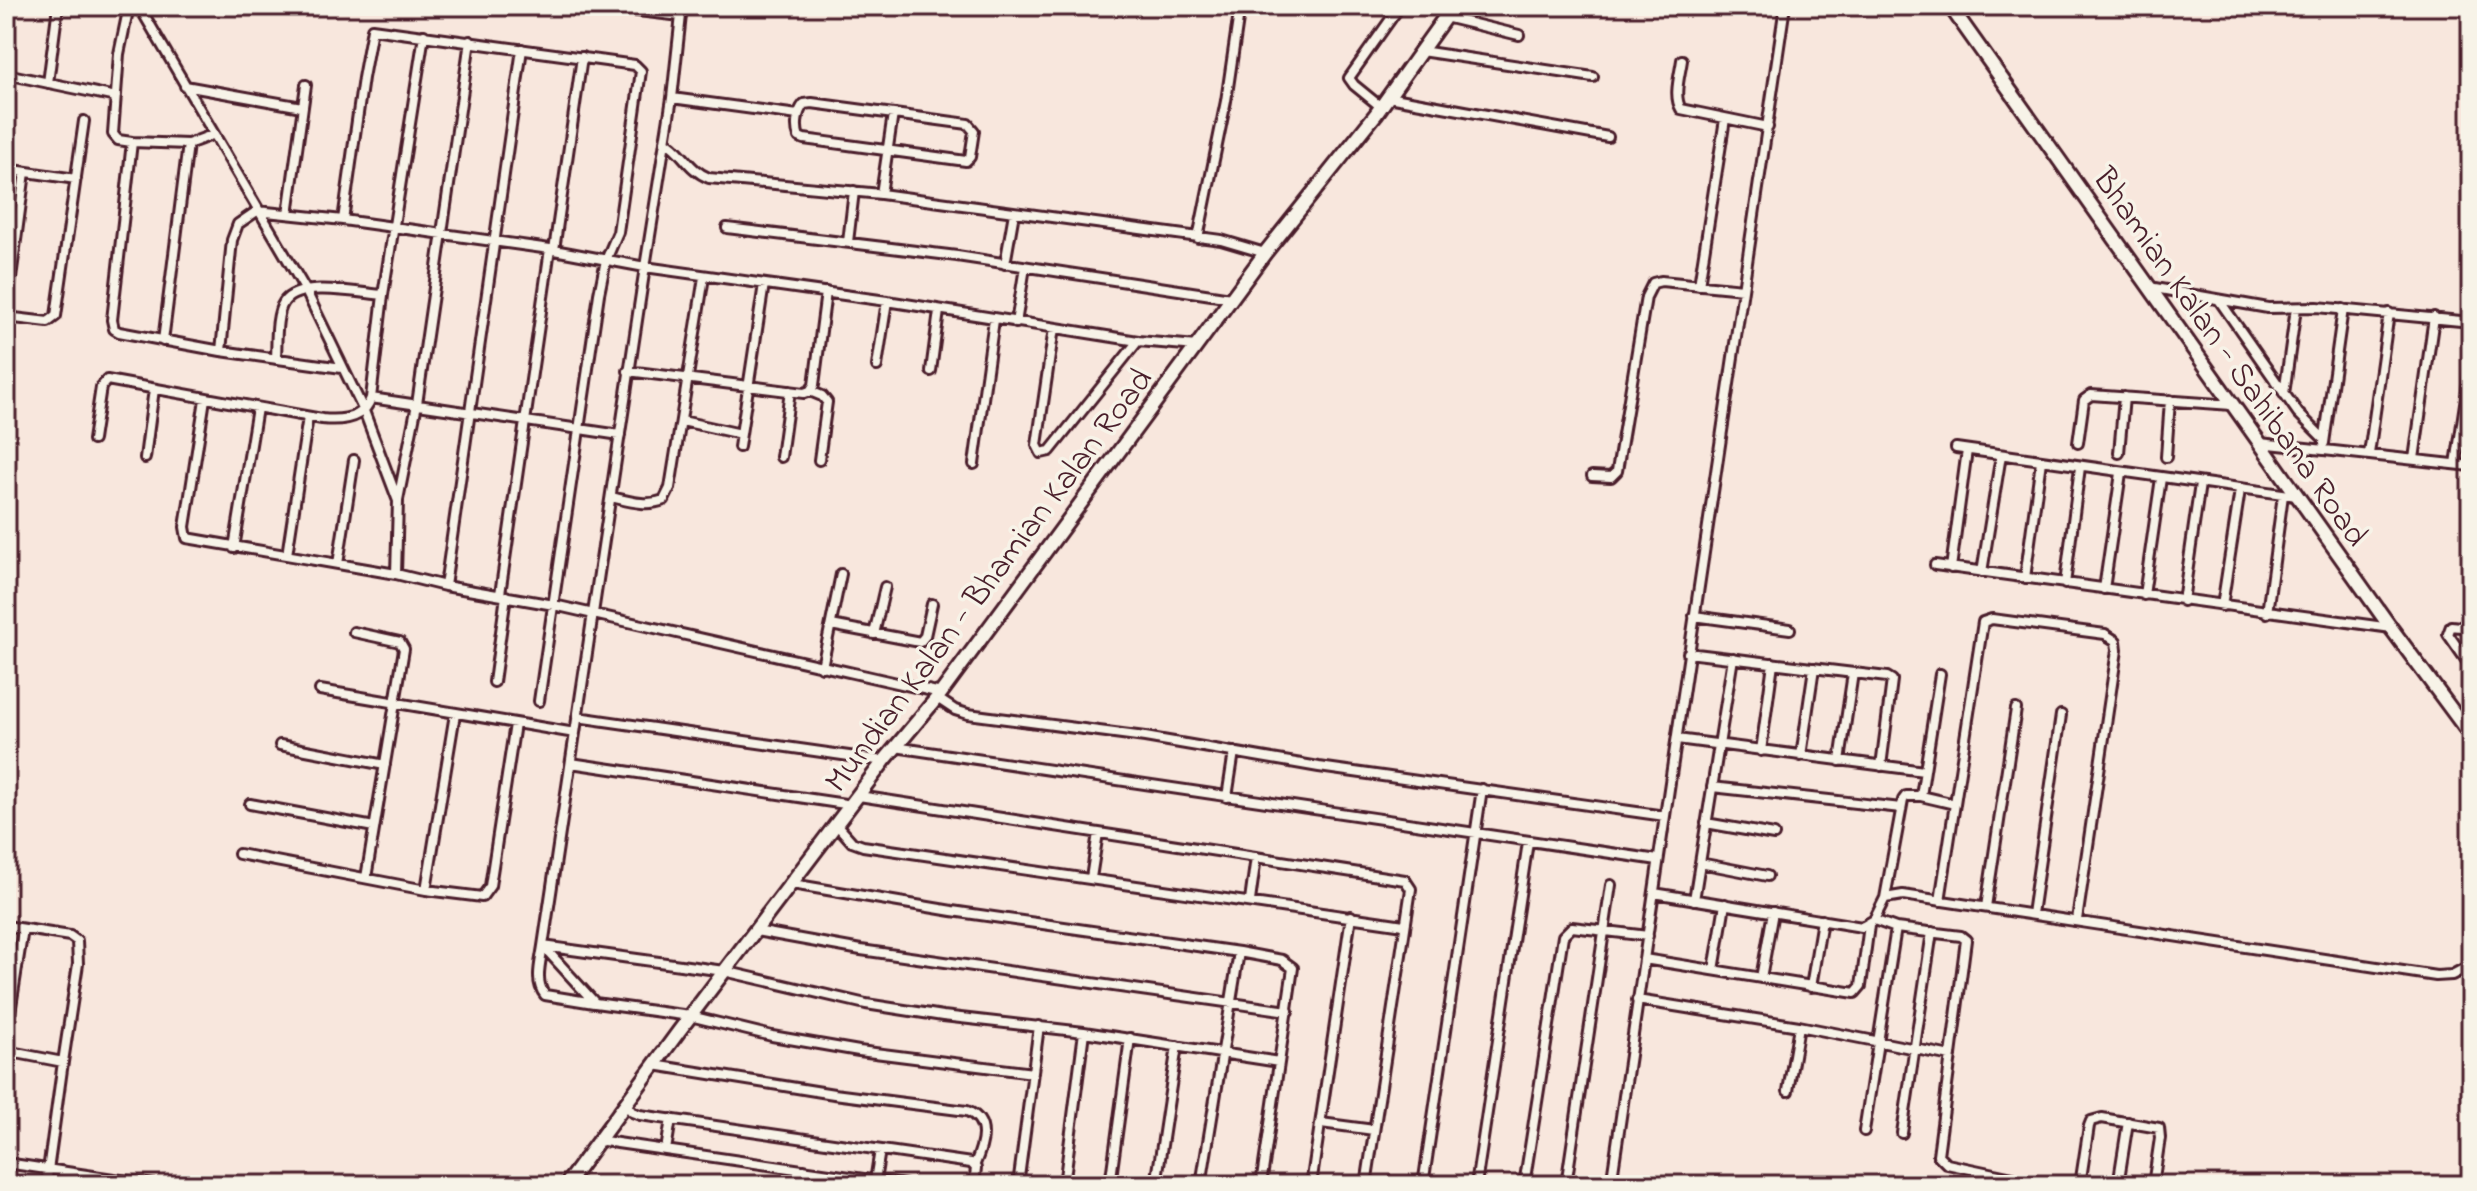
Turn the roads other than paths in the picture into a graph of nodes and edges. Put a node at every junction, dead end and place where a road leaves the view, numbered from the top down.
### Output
1 (58, 6) edge
2 (129, 6) edge
3 (139, 6) edge
4 (595, 6) edge
5 (1240, 6) edge
6 (1400, 6) edge
7 (1453, 6) edge
8 (1785, 6) edge
9 (1950, 6) edge
10 (681, 11) edge
11 (1445, 17) junction
12 (424, 35) junction
13 (1519, 35) dead end
14 (470, 41) junction
15 (522, 49) junction
16 (1421, 51) junction
17 (582, 57) junction
18 (1682, 60) dead end
19 (6, 74) edge
20 (1593, 77) dead end
21 (48, 83) junction
22 (306, 85) dead end
23 (185, 86) junction
24 (116, 97) junction
25 (672, 98) junction
26 (1384, 102) junction
27 (302, 107) junction
28 (893, 114) junction
29 (798, 115) junction
30 (1725, 119) junction
31 (84, 121) dead end
32 (1768, 127) junction
33 (212, 135) junction
34 (1608, 137) dead end
35 (665, 141) junction
36 (132, 142) junction
37 (188, 144) junction
38 (887, 151) junction
39 (6, 169) edge
40 (25, 172) junction
41 (76, 179) junction
42 (854, 191) junction
43 (881, 194) junction
44 (257, 211) junction
45 (1014, 213) junction
46 (288, 214) junction
47 (343, 220) junction
48 (394, 228) junction
49 (727, 228) dead end
50 (440, 235) junction
51 (1198, 238) junction
52 (495, 241) junction
53 (848, 242) junction
54 (552, 249) junction
55 (1265, 253) junction
56 (606, 260) junction
57 (1005, 264) junction
58 (645, 267) junction
59 (1025, 267) junction
60 (704, 277) junction
61 (764, 284) junction
62 (1699, 285) junction
63 (2149, 287) junction
64 (305, 289) junction
65 (1743, 289) junction
66 (826, 292) junction
67 (383, 295) junction
68 (1231, 298) junction
69 (2219, 299) junction
70 (887, 301) junction
71 (2296, 308) junction
72 (2343, 309) junction
73 (939, 311) junction
74 (2389, 313) junction
75 (6, 317) edge
76 (2434, 317) junction
77 (994, 320) junction
78 (2471, 322) edge
79 (1016, 323) junction
80 (1054, 328) junction
81 (163, 341) junction
82 (1138, 341) junction
83 (1197, 346) junction
84 (221, 351) junction
85 (276, 359) junction
86 (2471, 363) edge
87 (877, 366) dead end
88 (342, 368) junction
89 (628, 371) junction
90 (931, 371) dead end
91 (689, 377) junction
92 (749, 384) junction
93 (154, 389) junction
94 (790, 391) junction
95 (810, 391) junction
96 (2284, 394) junction
97 (2124, 397) junction
98 (371, 398) junction
99 (205, 399) junction
100 (2170, 400) junction
101 (417, 404) junction
102 (2232, 405) junction
103 (257, 408) junction
104 (364, 411) junction
105 (469, 412) junction
106 (308, 417) junction
107 (523, 420) junction
108 (682, 421) junction
109 (579, 428) junction
110 (741, 434) junction
111 (620, 435) junction
112 (2324, 439) junction
113 (93, 440) dead end
114 (2078, 443) dead end
115 (2259, 443) junction
116 (739, 447) dead end
117 (1956, 448) dead end
118 (2323, 449) junction
119 (1967, 450) junction
120 (2119, 453) dead end
121 (2369, 454) junction
122 (2001, 455) junction
123 (781, 457) dead end
124 (2166, 457) dead end
125 (145, 458) dead end
126 (2414, 459) junction
127 (354, 460) dead end
128 (819, 460) dead end
129 (2041, 461) junction
130 (974, 464) dead end
131 (2456, 464) junction
132 (2471, 466) edge
133 (2080, 467) junction
134 (2121, 473) junction
135 (1592, 476) dead end
136 (2161, 478) junction
137 (2200, 484) junction
138 (2240, 490) junction
139 (2283, 495) junction
140 (2297, 496) junction
141 (611, 497) junction
142 (398, 501) junction
143 (234, 548) junction
144 (287, 555) junction
145 (338, 564) junction
146 (1935, 565) dead end
147 (1951, 568) junction
148 (1982, 572) junction
149 (396, 574) junction
150 (841, 574) dead end
151 (2025, 578) junction
152 (2065, 584) junction
153 (445, 586) junction
154 (885, 587) dead end
155 (2104, 589) junction
156 (503, 595) junction
157 (2144, 595) junction
158 (2183, 601) junction
159 (932, 604) dead end
160 (554, 605) junction
161 (2222, 606) junction
162 (2267, 613) junction
163 (591, 614) junction
164 (1694, 616) junction
165 (831, 625) junction
166 (2391, 628) junction
167 (2471, 628) edge
168 (1790, 629) dead end
169 (354, 632) dead end
170 (874, 634) junction
171 (1688, 653) junction
172 (1733, 658) junction
173 (1773, 663) junction
174 (822, 667) junction
175 (2471, 667) edge
176 (1814, 668) junction
177 (1853, 673) junction
178 (1940, 674) dead end
179 (494, 682) dead end
180 (320, 690) dead end
181 (939, 696) junction
182 (539, 701) dead end
183 (395, 704) junction
184 (2016, 709) dead end
185 (455, 714) junction
186 (2061, 715) dead end
187 (577, 717) junction
188 (515, 724) junction
189 (575, 733) junction
190 (2471, 736) edge
191 (1677, 739) junction
192 (280, 745) dead end
193 (1719, 746) junction
194 (895, 747) junction
195 (1761, 751) junction
196 (1234, 752) junction
197 (1801, 756) junction
198 (884, 761) junction
199 (1840, 761) junction
200 (571, 763) junction
201 (385, 765) junction
202 (1881, 766) junction
203 (1924, 771) junction
204 (1712, 787) junction
205 (1482, 789) junction
206 (1921, 796) junction
207 (1227, 797) junction
208 (855, 800) junction
209 (250, 804) dead end
210 (1955, 804) junction
211 (1901, 808) junction
212 (1665, 816) junction
213 (1706, 823) junction
214 (837, 825) junction
215 (374, 827) junction
216 (1098, 833) junction
217 (1475, 835) junction
218 (1774, 835) dead end
219 (1528, 842) junction
220 (239, 854) dead end
221 (1256, 857) junction
222 (1658, 860) junction
223 (1700, 863) junction
224 (1767, 876) dead end
225 (366, 878) junction
226 (1091, 878) junction
227 (792, 884) junction
228 (1611, 885) dead end
229 (426, 890) junction
230 (1654, 893) junction
231 (1885, 898) junction
232 (1694, 900) junction
233 (1250, 901) junction
234 (1940, 901) junction
235 (1725, 904) junction
236 (1986, 907) junction
237 (1773, 912) junction
238 (2032, 914) junction
239 (1351, 916) junction
240 (1822, 920) junction
241 (2077, 920) junction
242 (1872, 922) junction
243 (1404, 925) junction
244 (6, 926) edge
245 (1896, 928) junction
246 (23, 929) junction
247 (756, 931) junction
248 (1604, 931) junction
249 (1932, 932) junction
250 (1648, 936) junction
251 (543, 946) junction
252 (1239, 952) junction
253 (1644, 959) junction
254 (2471, 965) edge
255 (1714, 970) junction
256 (724, 971) junction
257 (1761, 978) junction
258 (10, 986) edge
259 (1811, 987) junction
260 (1637, 1000) junction
261 (595, 1003) junction
262 (1232, 1004) junction
263 (1288, 1011) junction
264 (690, 1016) junction
265 (1039, 1026) junction
266 (1799, 1026) junction
267 (1084, 1032) junction
268 (1130, 1038) junction
269 (6, 1039) edge
270 (1877, 1043) junction
271 (1177, 1046) junction
272 (1914, 1050) junction
273 (6, 1051) edge
274 (1223, 1052) junction
275 (1951, 1056) junction
276 (63, 1062) junction
277 (1279, 1062) junction
278 (654, 1065) junction
279 (1033, 1073) junction
280 (1788, 1091) dead end
281 (625, 1103) junction
282 (671, 1119) junction
283 (2128, 1122) junction
284 (1321, 1123) junction
285 (1374, 1130) junction
286 (1864, 1131) dead end
287 (1902, 1133) dead end
288 (597, 1140) junction
289 (666, 1150) junction
290 (880, 1150) junction
291 (6, 1163) edge
292 (975, 1164) junction
293 (49, 1169) junction
294 (804, 1170) junction
295 (2013, 1178) dead end
296 (110, 1181) edge
297 (875, 1181) junction
298 (46, 1185) edge
299 (154, 1185) edge
300 (566, 1185) edge
301 (802, 1185) edge
302 (905, 1185) edge
303 (974, 1185) edge
304 (1018, 1185) edge
305 (1064, 1185) edge
306 (1110, 1185) edge
307 (1156, 1185) edge
308 (1201, 1185) edge
309 (1261, 1185) edge
310 (1311, 1185) edge
311 (1366, 1185) edge
312 (1423, 1185) edge
313 (1476, 1185) edge
314 (1524, 1185) edge
315 (1566, 1185) edge
316 (1611, 1185) edge
317 (2080, 1185) edge
318 (2118, 1185) edge
319 (2153, 1185) edge

1 - 21 street
2 - 24 street
3 - 23 street
4 - 10 street
5 - 51 street
6 - 26 street
7 - 11 street, Mundian Kalan - Bhamian Kalan Road
8 - 32 street
9 - 63 street, Bhamian Kalan - Sahibana Road
10 - 25 street
11 - 13 street
11 - 16 street, Mundian Kalan - Bhamian Kalan Road
12 - 14 street
12 - 47 street
12 - 48 street
14 - 15 street
14 - 50 street
15 - 17 street
15 - 52 street
16 - 20 street
16 - 26 street, Mundian Kalan - Bhamian Kalan Road
17 - 54 street
17 - 56 street
18 - 30 street
19 - 21 street
21 - 24 street
22 - 27 street
23 - 27 street
23 - 33 street
24 - 36 street
25 - 29 street
25 - 35 street
26 - 34 street
26 - 55 street, Mundian Kalan - Bhamian Kalan Road
27 - 46 street
28 - 29 street
28 - 38 street
28 - 38 street
29 - 38 street
30 - 32 street
30 - 62 street
31 - 41 street
32 - 65 street
33 - 37 street
33 - 44 street
35 - 42 street
35 - 58 street
36 - 37 street
36 - 81 street
37 - 81 street
38 - 43 street
39 - 40 street
40 - 41 street
40 - 75 street
41 - 75 street
42 - 43 street
42 - 53 street
43 - 45 street
44 - 46 street
44 - 64 street
44 - 84 street
45 - 51 street
45 - 57 street
46 - 47 street
47 - 48 street
48 - 50 street
48 - 67 street
49 - 53 street
50 - 52 street
50 - 101 street
51 - 55 street
52 - 54 street
52 - 105 street
53 - 57 street
54 - 56 street
54 - 107 street
55 - 68 street, Mundian Kalan - Bhamian Kalan Road
56 - 58 street
56 - 109 street
57 - 59 street
58 - 60 street
58 - 89 street
59 - 68 street
59 - 79 street
60 - 61 street
60 - 91 street
61 - 66 street
61 - 92 street
62 - 65 street
62 - 135 street
63 - 69 street
63 - 102 street, Bhamian Kalan - Sahibana Road
64 - 67 street
64 - 85 street
64 - 88 street
65 - 164 street
66 - 70 street
66 - 95 street
67 - 98 street
68 - 83 street, Mundian Kalan - Bhamian Kalan Road
69 - 71 street
69 - 96 street
70 - 73 street
70 - 87 street
71 - 72 street
71 - 96 street
72 - 74 street
72 - 112 street
73 - 77 street
73 - 90 street
74 - 76 street
74 - 121 street
76 - 78 street
76 - 126 street
77 - 79 street
77 - 130 street
79 - 80 street
80 - 82 street
80 - 82 street
81 - 84 street
82 - 83 street
83 - 181 street, Mundian Kalan - Bhamian Kalan Road
84 - 85 street
85 - 88 street
86 - 131 street
88 - 104 street
89 - 91 street
89 - 111 street
91 - 92 street
91 - 108 street
92 - 94 street
92 - 110 street
93 - 99 street
93 - 113 street
93 - 125 street
94 - 95 street
94 - 123 street
95 - 128 street
96 - 112 street
97 - 100 street
97 - 114 street
97 - 120 street
98 - 101 street
98 - 104 street
99 - 103 street
99 - 143 street
100 - 102 street
100 - 124 street
101 - 105 street
101 - 142 street
102 - 115 street, Bhamian Kalan - Sahibana Road
103 - 106 street
103 - 143 street
104 - 106 street
104 - 142 street
105 - 107 street
105 - 153 street
106 - 144 street
107 - 109 street
107 - 156 street
108 - 110 street
108 - 141 street
109 - 111 street
109 - 160 street
110 - 116 street
111 - 141 street
112 - 118 street
115 - 118 street
115 - 140 street, Bhamian Kalan - Sahibana Road
117 - 119 street
118 - 121 street
119 - 122 street
119 - 147 street
121 - 126 street
122 - 129 street
122 - 148 street
126 - 131 street
127 - 145 street
129 - 133 street
129 - 151 street
131 - 132 street
133 - 134 street
133 - 152 street
134 - 136 street
134 - 155 street
136 - 137 street
136 - 157 street
137 - 138 street
137 - 158 street
138 - 139 street
138 - 161 street
139 - 140 street
139 - 162 street
140 - 166 street, Bhamian Kalan - Sahibana Road
141 - 163 street
142 - 149 street
143 - 144 street
144 - 145 street
145 - 149 street
146 - 147 street
147 - 148 street
148 - 151 street
149 - 153 street
150 - 165 street
151 - 152 street
152 - 155 street
153 - 156 street
154 - 170 street
155 - 157 street
156 - 160 street
156 - 179 street
157 - 158 street
158 - 161 street
159 - 170 street
160 - 163 street
160 - 182 street
161 - 162 street
162 - 166 street
163 - 174 street
163 - 187 street
164 - 168 street
164 - 171 street
165 - 170 street
165 - 174 street
166 - 190 street, Bhamian Kalan - Sahibana Road
167 - 175 street
169 - 183 street
171 - 172 street
171 - 191 street
172 - 173 street
172 - 193 street
173 - 176 street
173 - 195 street
174 - 181 street
176 - 177 street
176 - 197 street
177 - 199 street
177 - 202 street
178 - 203 street
180 - 183 street
181 - 194 street, Mundian Kalan - Bhamian Kalan Road
181 - 196 street
183 - 185 street
183 - 201 street
184 - 236 street
185 - 188 street
185 - 229 street
186 - 238 street
187 - 189 street
187 - 198 street
188 - 189 street
188 - 229 street
189 - 200 street
191 - 193 street
191 - 212 street
192 - 201 street
193 - 195 street
193 - 204 street
194 - 198 street, Mundian Kalan - Bhamian Kalan Road
194 - 207 street
195 - 197 street
196 - 205 street
196 - 207 street
197 - 199 street
198 - 208 street, Mundian Kalan - Bhamian Kalan Road
199 - 202 street
200 - 208 street
200 - 251 street
201 - 215 street
202 - 203 street
203 - 206 street
204 - 211 street
204 - 213 street
205 - 212 street
205 - 217 street
206 - 210 street
206 - 211 street
207 - 217 street
208 - 214 street, Mundian Kalan - Bhamian Kalan Road
208 - 216 street
209 - 215 street
210 - 234 street
210 - 241 street
211 - 231 street
212 - 222 street
213 - 218 street
213 - 223 street
214 - 226 street
214 - 227 street, Mundian Kalan - Bhamian Kalan Road
215 - 225 street
216 - 221 street
216 - 226 street
217 - 219 street
217 - 312 street
219 - 222 street
219 - 313 street
220 - 225 street
221 - 233 street
221 - 243 street
222 - 230 street
223 - 224 street
223 - 232 street
225 - 229 street
226 - 233 street
227 - 247 street, Mundian Kalan - Bhamian Kalan Road
227 - 252 street
228 - 248 street
230 - 232 street
230 - 250 street
231 - 234 street
231 - 242 street
232 - 235 street
233 - 239 street
234 - 236 street
235 - 237 street
235 - 255 street
236 - 238 street
237 - 240 street
237 - 257 street
238 - 241 street
239 - 243 street
239 - 284 street
240 - 242 street
240 - 259 street
241 - 254 street
242 - 245 street
242 - 259 street
243 - 285 street
244 - 246 street
245 - 249 street
245 - 270 street
246 - 258 street
246 - 276 street
247 - 256 street, Mundian Kalan - Bhamian Kalan Road
247 - 262 street
248 - 250 street
248 - 314 street
248 - 315 street
249 - 272 street
249 - 275 street
250 - 253 street
251 - 256 street
251 - 261 street
251 - 261 street
252 - 262 street
252 - 263 street
253 - 255 street
253 - 260 street
255 - 257 street
256 - 264 street, Mundian Kalan - Bhamian Kalan Road
256 - 265 street
257 - 259 street
258 - 269 street
260 - 266 street
260 - 316 street
261 - 264 street
262 - 263 street
262 - 274 street
263 - 277 street
264 - 278 street, Mundian Kalan - Bhamian Kalan Road
264 - 279 street
265 - 267 street
265 - 279 street
266 - 270 street
266 - 280 street
267 - 268 street
267 - 305 street
268 - 271 street
268 - 306 street
270 - 272 street
270 - 286 street
271 - 274 street
271 - 307 street
272 - 275 street
272 - 287 street
273 - 276 street
274 - 277 street
274 - 308 street
275 - 295 street
276 - 293 street
277 - 309 street
278 - 281 street, Mundian Kalan - Bhamian Kalan Road
278 - 292 street
279 - 304 street
281 - 282 street
281 - 288 street, Mundian Kalan - Bhamian Kalan Road
282 - 289 street
282 - 290 street
283 - 317 street
283 - 318 street
283 - 319 street
284 - 285 street
284 - 310 street
285 - 311 street
288 - 289 street
288 - 300 street, Mundian Kalan - Bhamian Kalan Road
289 - 294 street
290 - 292 street
290 - 297 street
291 - 293 street
292 - 303 street
293 - 296 street
293 - 298 street
294 - 297 street
294 - 301 street
296 - 299 street
297 - 302 street

